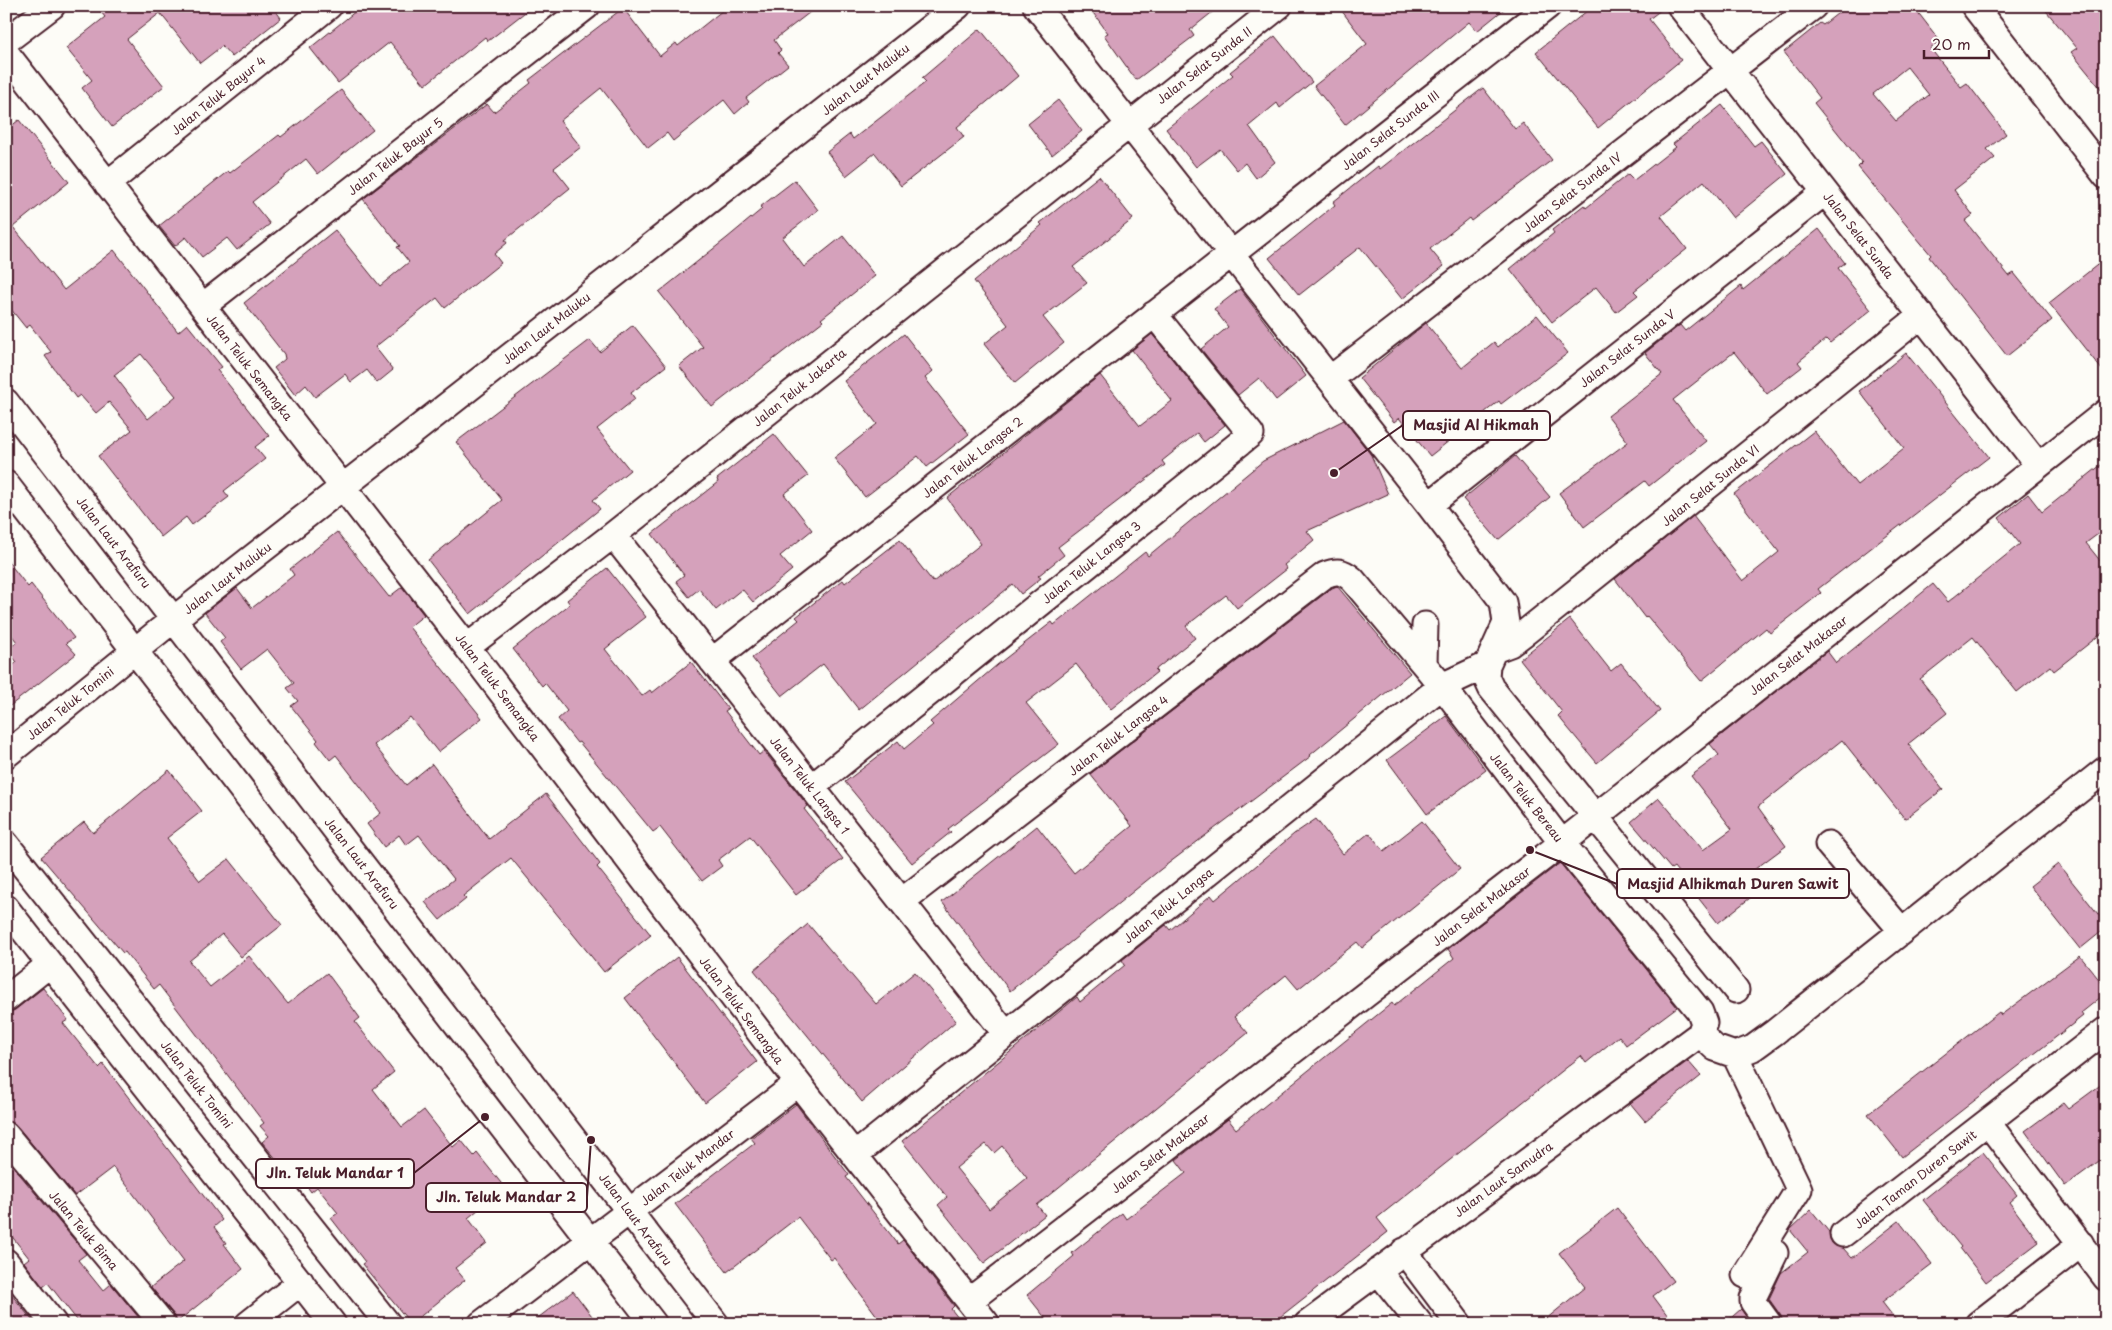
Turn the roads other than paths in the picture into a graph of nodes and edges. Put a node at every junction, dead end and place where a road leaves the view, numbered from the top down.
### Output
1 (52, 6) edge
2 (329, 6) edge
3 (587, 6) edge
4 (958, 6) edge
5 (1036, 6) edge
6 (1280, 6) edge
7 (1548, 6) edge
8 (1680, 6) edge
9 (1814, 6) edge
10 (1974, 6) edge
11 (6, 41) edge
12 (6, 53) edge
13 (1730, 71) junction
14 (1129, 124) junction
15 (2106, 176) edge
16 (107, 184) junction
17 (1825, 192) junction
18 (1232, 253) junction
19 (203, 306) junction
20 (1154, 314) junction
21 (1922, 315) junction
22 (1330, 378) junction
23 (6, 402) edge
24 (2106, 412) edge
25 (2038, 465) junction
26 (6, 484) edge
27 (343, 487) junction
28 (1429, 505) junction
29 (613, 535) junction
30 (1335, 571) joint
31 (174, 619) junction
32 (1425, 625) dead end
33 (467, 647) junction
34 (135, 651) junction
35 (1490, 657) junction
36 (712, 661) junction
37 (1424, 664) junction
38 (1442, 686) junction
39 (6, 755) edge
40 (2106, 769) edge
41 (812, 787) junction
42 (1594, 817) junction
43 (1562, 843) junction
44 (6, 844) edge
45 (1828, 844) dead end
46 (902, 901) junction
47 (6, 908) edge
48 (1902, 931) junction
49 (50, 964) junction
50 (1736, 990) dead end
51 (6, 999) edge
52 (2106, 1030) edge
53 (1006, 1034) junction
54 (1700, 1034) junction
55 (1735, 1055) junction
56 (798, 1083) junction
57 (1988, 1123) junction
58 (6, 1135) edge
59 (855, 1155) junction
60 (630, 1211) junction
61 (1775, 1228) junction
62 (1843, 1234) dead end
63 (590, 1242) junction
64 (2081, 1244) junction
65 (1404, 1251) junction
66 (6, 1262) edge
67 (1378, 1271) junction
68 (1744, 1275) dead end
69 (2106, 1278) edge
70 (301, 1282) junction
71 (969, 1301) junction
72 (54, 1324) edge
73 (163, 1324) edge
74 (248, 1324) edge
75 (333, 1324) edge
76 (388, 1324) edge
77 (481, 1324) edge
78 (654, 1324) edge
79 (716, 1324) edge
80 (986, 1324) edge
81 (1307, 1324) edge
82 (1420, 1324) edge
83 (1460, 1324) edge
84 (1769, 1324) edge
85 (1978, 1324) edge

1 - 11 street
2 - 16 street, Jalan Teluk Bayur 4
3 - 19 street, Jalan Teluk Bayur 5
4 - 27 street, Jalan Laut Maluku
5 - 14 street
6 - 14 street, Jalan Selat Sunda II
7 - 18 street, Jalan Selat Sunda III
8 - 13 street, Jalan Selat Sunda
9 - 13 street, Jalan Selat Sunda IV
10 - 15 street
12 - 16 street, Jalan Teluk Semangka
13 - 17 street, Jalan Selat Sunda
13 - 22 street, Jalan Selat Sunda IV
14 - 18 street
14 - 29 street, Jalan Teluk Jakarta
16 - 19 street, Jalan Teluk Semangka
17 - 21 street, Jalan Selat Sunda
17 - 28 street, Jalan Selat Sunda V
18 - 20 street, Jalan Teluk Langsa 2
18 - 22 street
19 - 27 street, Jalan Teluk Semangka
20 - 36 street, Jalan Teluk Langsa 2
20 - 41 street, Jalan Teluk Langsa 3
21 - 25 street, Jalan Selat Sunda
21 - 35 street, Jalan Selat Sunda VI
22 - 28 street
23 - 31 street, Jalan Laut Arafuru
24 - 25 street, Jalan Selat Makasar
25 - 42 street, Jalan Selat Makasar
26 - 34 street
27 - 31 street, Jalan Laut Maluku
27 - 33 street, Jalan Teluk Semangka
28 - 35 street
29 - 33 street, Jalan Teluk Jakarta
29 - 36 street, Jalan Teluk Langsa 1
30 - 37 street, Jalan Teluk Bereau
30 - 46 street, Jalan Teluk Langsa 4
31 - 34 street, Jalan Laut Maluku
31 - 60 street, Jalan Laut Arafuru
32 - 37 street
33 - 56 street, Jalan Teluk Semangka
34 - 39 street, Jalan Teluk Tomini
34 - 63 street
35 - 38 street, Jalan Teluk Langsa
35 - 42 street
36 - 41 street, Jalan Teluk Langsa 1
37 - 38 street, Jalan Teluk Bereau
38 - 43 street, Jalan Teluk Bereau
38 - 53 street, Jalan Teluk Langsa
40 - 48 street
41 - 46 street, Jalan Teluk Langsa 1
42 - 43 street, Jalan Selat Makasar
42 - 50 street
43 - 54 street, Jalan Teluk Bereau
43 - 71 street, Jalan Selat Makasar
44 - 76 street, Jalan Teluk Tomini
45 - 48 street
46 - 53 street, Jalan Teluk Langsa 1
47 - 49 street
48 - 55 street
49 - 51 street
49 - 70 street
52 - 57 street, Jalan Taman Duren Sawit
53 - 59 street, Jalan Teluk Langsa
54 - 55 street
54 - 65 street, Jalan Laut Samudra
55 - 61 street
56 - 59 street, Jalan Teluk Semangka
56 - 60 street, Jalan Teluk Mandar
57 - 62 street, Jalan Taman Duren Sawit
57 - 64 street, Jalan Taman Duren Sawit
58 - 73 street, Jalan Teluk Bima
59 - 71 street, Jalan Teluk Semangka
60 - 63 street, Jalan Teluk Mandar
60 - 79 street, Jalan Laut Arafuru
61 - 68 street
61 - 84 street
63 - 77 street, Jalan Teluk Mandar
63 - 78 street
64 - 69 street, Jalan Taman Duren Sawit
64 - 85 street
65 - 67 street, Jalan Laut Samudra
65 - 83 street
66 - 72 street
67 - 81 street, Jalan Laut Samudra
67 - 82 street
70 - 74 street
70 - 75 street
71 - 80 street, Jalan Teluk Semangka

